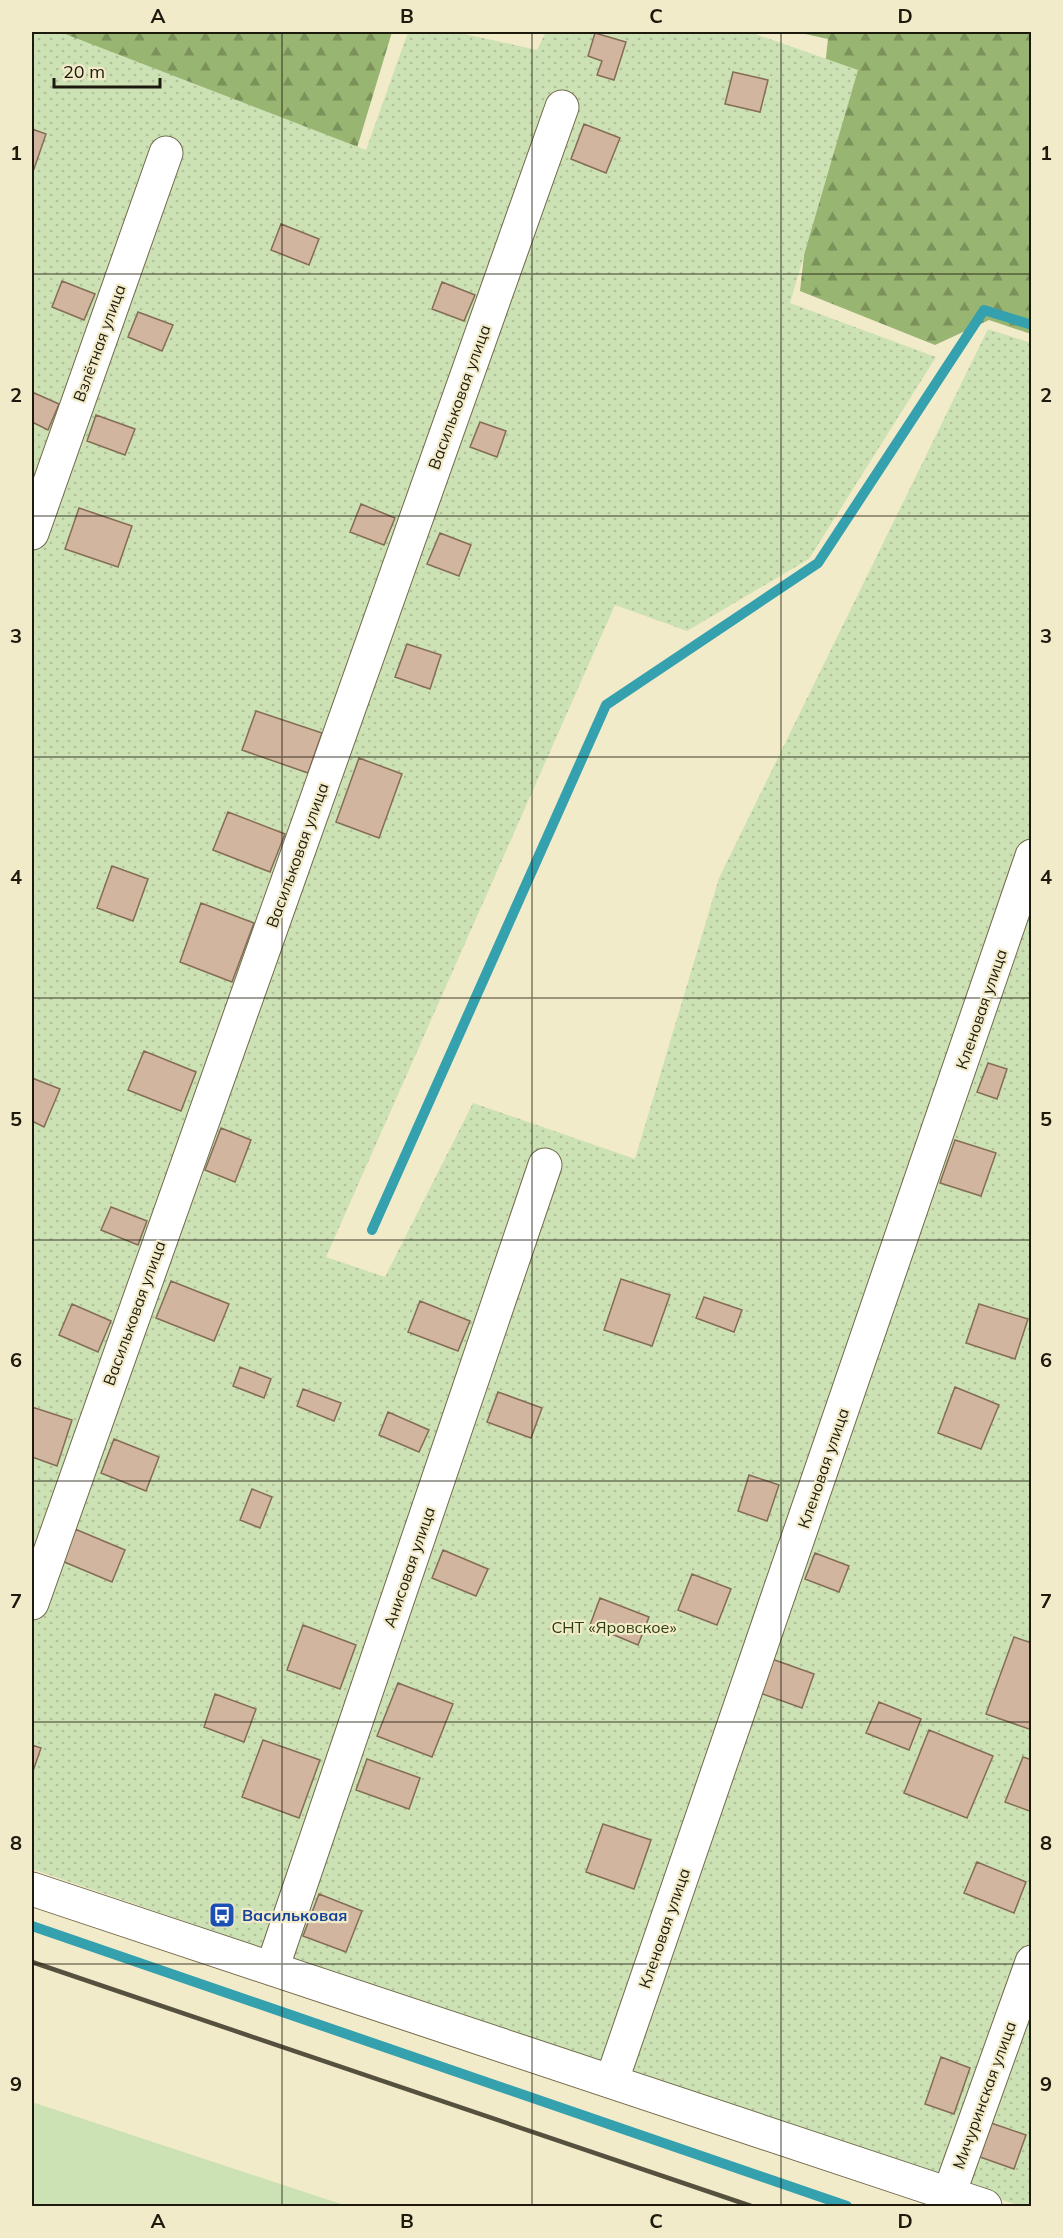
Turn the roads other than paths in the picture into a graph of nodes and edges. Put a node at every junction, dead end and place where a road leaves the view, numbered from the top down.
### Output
1 (562, 107) dead end
2 (166, 153) dead end
3 (32, 533) edge
4 (1032, 856) edge
5 (545, 1165) dead end
6 (32, 1603) edge
7 (32, 1889) edge
8 (1032, 1962) edge
9 (272, 1969) junction
10 (612, 2080) junction
11 (949, 2194) junction
12 (986, 2206) edge

1 - 6 street, Васильковая улица
2 - 3 street, Взлётная улица
4 - 10 street, Кленовая улица
5 - 9 street, Анисовая улица
7 - 9 street
8 - 11 street, Мичуринская улица
9 - 10 street
10 - 11 street
11 - 12 street

